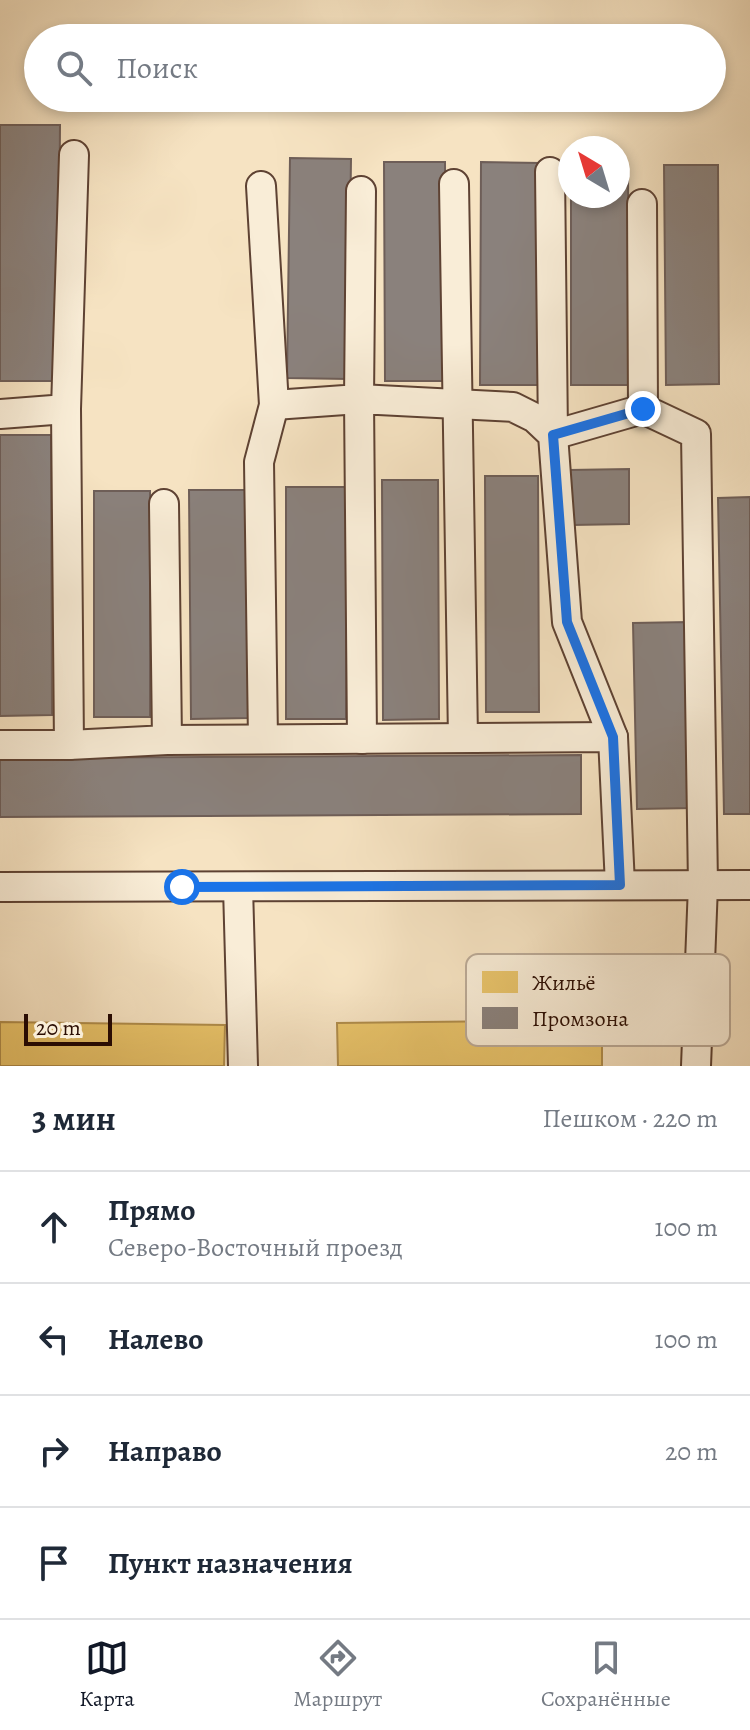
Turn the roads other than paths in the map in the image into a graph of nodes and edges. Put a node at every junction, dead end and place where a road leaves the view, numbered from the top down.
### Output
1 (74, 155) dead end
2 (550, 172) dead end
3 (454, 184) dead end
4 (261, 186) dead end
5 (361, 191) dead end
6 (642, 204) dead end
7 (359, 399) junction
8 (458, 404) junction
9 (274, 405) junction
10 (66, 409) junction
11 (643, 409) junction
12 (0, 414) edge
13 (553, 435) junction
14 (164, 504) dead end
15 (613, 737) junction
16 (463, 738) junction
17 (263, 739) junction
18 (362, 739) junction
19 (167, 740) junction
20 (0, 745) edge
21 (69, 745) junction
22 (620, 885) junction
23 (703, 885) junction
24 (750, 885) edge
25 (0, 887) edge
26 (238, 887) junction
27 (700, 954) edge
28 (697, 1046) edge
29 (243, 1066) edge
30 (696, 1066) edge

1 - 10 street
2 - 13 street
3 - 8 street
4 - 9 street
5 - 7 street
6 - 11 street
7 - 8 street
7 - 9 street
7 - 18 street
8 - 13 street
8 - 16 street
9 - 17 street
10 - 12 street
10 - 21 street
11 - 13 street
11 - 23 street
13 - 15 street
14 - 19 street
15 - 16 street
15 - 22 street
16 - 18 street
17 - 18 street
17 - 19 street
19 - 21 street
20 - 21 street
22 - 23 street
22 - 26 street
23 - 24 street
23 - 27 street
25 - 26 street
26 - 29 street
28 - 30 street

